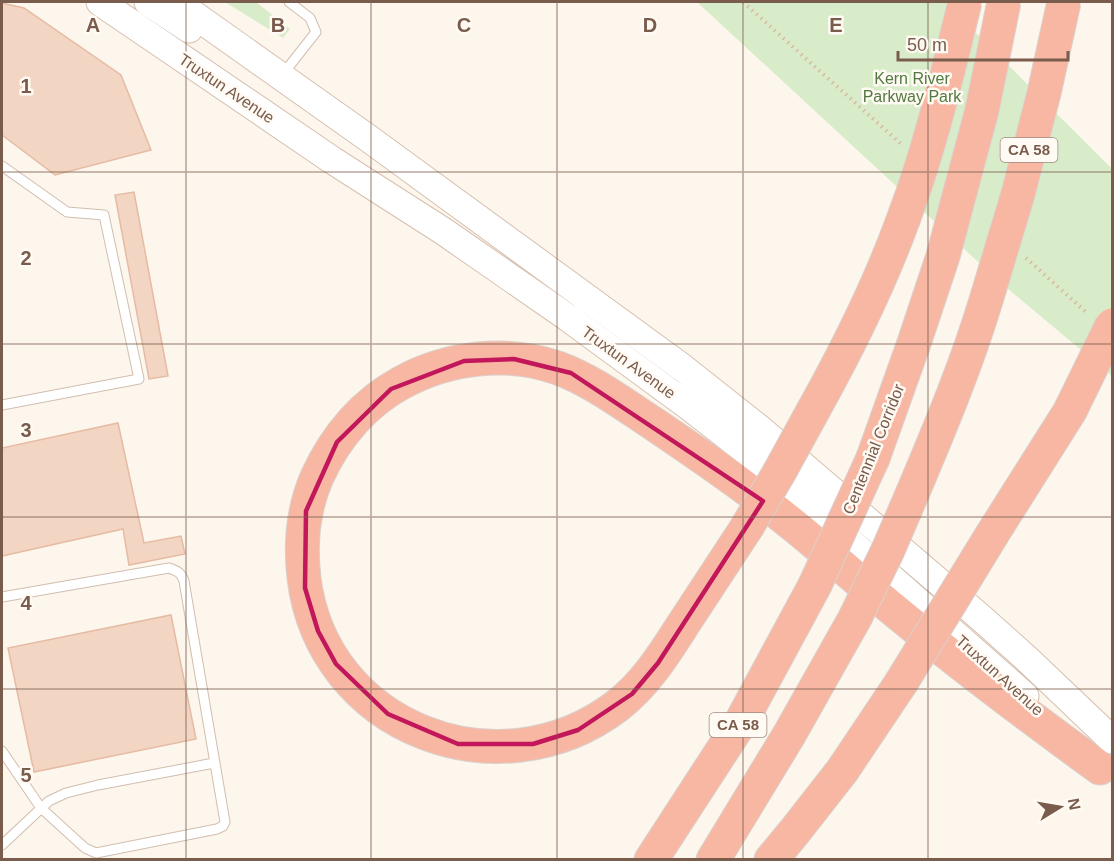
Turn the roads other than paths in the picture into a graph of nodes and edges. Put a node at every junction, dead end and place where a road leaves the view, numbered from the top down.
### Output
1 (100, 2) edge
2 (148, 2) edge
3 (176, 2) edge
4 (289, 2) edge
5 (965, 2) edge
6 (1004, 2) edge
7 (1064, 2) edge
8 (281, 76) junction
9 (2, 166) edge
10 (1113, 325) edge
11 (2, 405) edge
12 (2, 597) edge
13 (2, 751) edge
14 (214, 763) junction
15 (1108, 763) edge
16 (41, 808) junction
17 (2, 845) edge
18 (651, 860) edge
19 (713, 860) edge
20 (771, 860) edge

1 - 15 main road, Truxtun Avenue
2 - 8 main road
3 - 8 main road, Truxtun Avenue
4 - 8 lane
5 - 15 highway, bridge
6 - 18 highway, Centennial Corridor / CA 58, bridge
7 - 19 highway, CA 58, bridge
8 - 15 main road, Truxtun Avenue
9 - 11 lane
10 - 20 highway, bridge
12 - 14 lane
13 - 16 lane
14 - 16 lane
14 - 16 lane
16 - 17 lane

